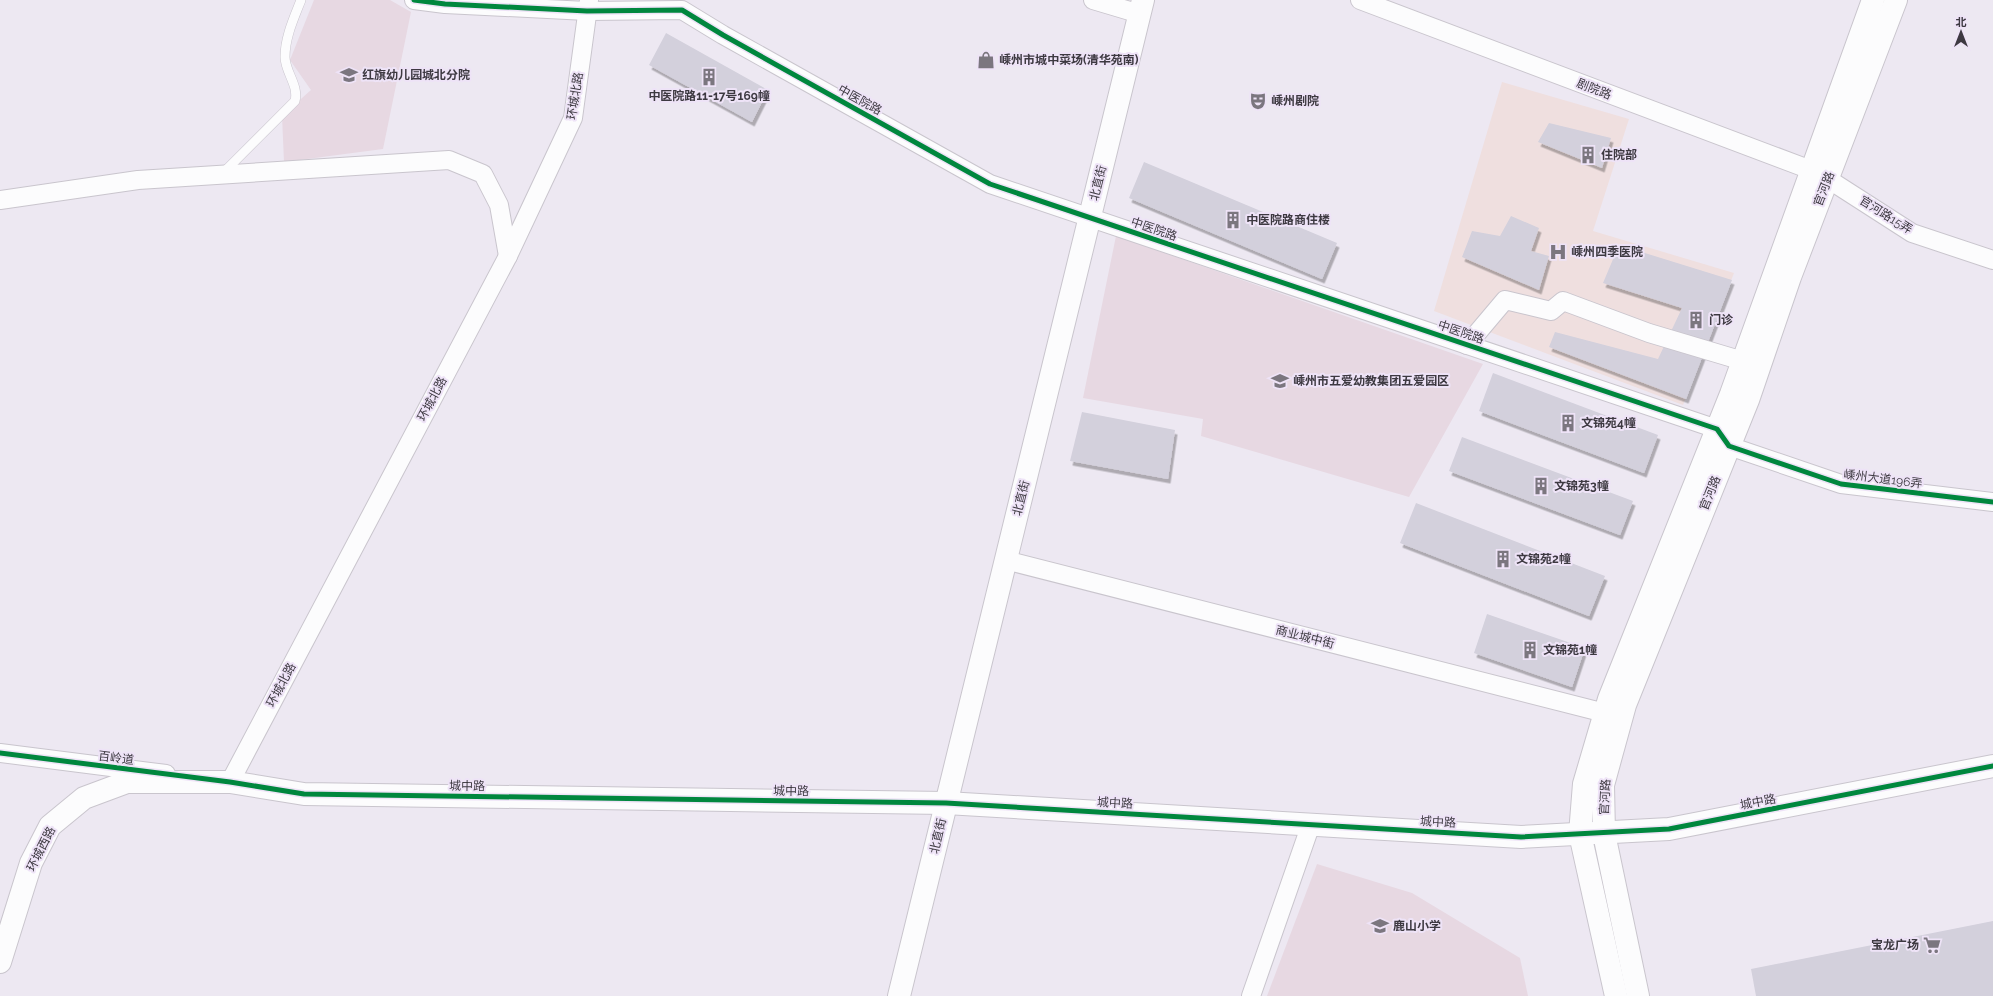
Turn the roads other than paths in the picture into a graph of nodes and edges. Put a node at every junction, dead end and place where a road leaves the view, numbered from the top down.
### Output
1 (301, 0) edge
2 (414, 0) edge
3 (1093, 0) edge
4 (1360, 0) edge
5 (1872, 0) edge
6 (1896, 0) edge
7 (588, 6) edge
8 (1142, 7) edge
9 (221, 174) junction
10 (1819, 175) junction
11 (0, 200) edge
12 (1089, 218) junction
13 (508, 256) junction
14 (1993, 260) edge
15 (1467, 345) junction
16 (1743, 361) junction
17 (1723, 438) junction
18 (1993, 502) edge
19 (1005, 560) junction
20 (1605, 713) junction
21 (0, 753) edge
22 (1993, 766) edge
23 (230, 782) junction
24 (946, 803) junction
25 (1311, 824) junction
26 (1580, 834) junction
27 (1604, 834) junction
28 (0, 962) edge
29 (899, 996) edge
30 (1251, 996) edge
31 (1616, 996) edge
32 (1638, 996) edge

1 - 9 lane
2 - 7 street, 中医院路
3 - 8 street
4 - 10 street, 剧院路
5 - 10 main road, 官河路
6 - 10 main road, 官河路
7 - 12 street, 中医院路
7 - 13 street, 环城北路
8 - 12 main road, 北直街
9 - 11 street
9 - 13 street
10 - 14 street, 官河路15弄
10 - 16 main road, 官河路
10 - 17 main road, 官河路
12 - 15 street, 中医院路
12 - 19 main road, 北直街
13 - 23 street, 环城北路
15 - 16 street
15 - 17 street, 中医院路
16 - 17 main road, 官河路
17 - 18 street, 嵊州大道196弄
17 - 20 main road, 官河路
17 - 27 main road, 官河路
19 - 20 street, 商业城中街
19 - 24 main road, 北直街
20 - 26 main road, 官河路
21 - 23 street, 百岭道
22 - 27 main road, 城中路
23 - 24 main road, 城中路
23 - 28 main road, 环城西路
24 - 25 main road, 城中路
24 - 29 main road, 北直街
25 - 26 main road, 城中路
25 - 30 street
26 - 27 main road, 城中路
26 - 31 main road, 官河路
27 - 32 main road, 官河路

